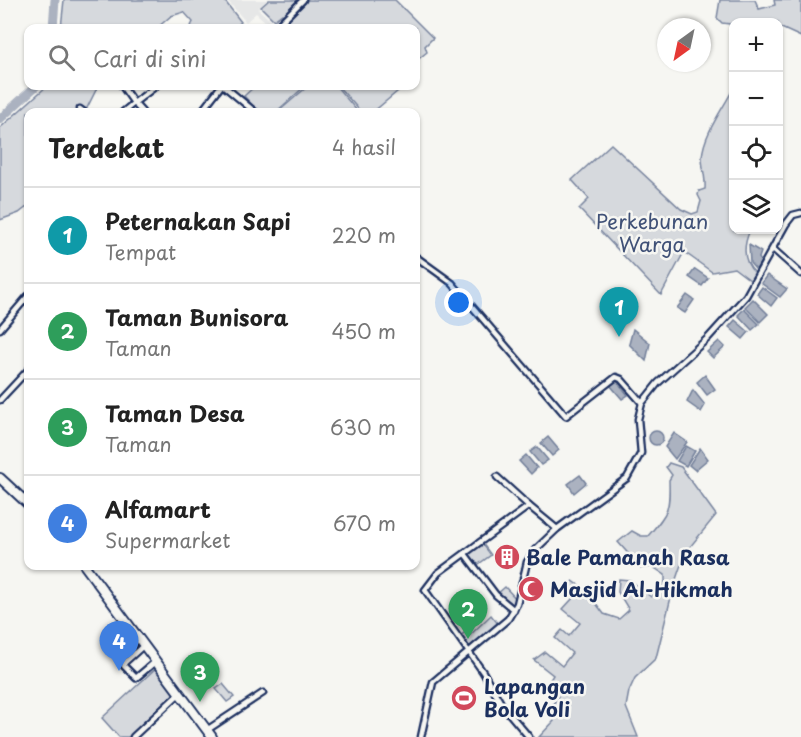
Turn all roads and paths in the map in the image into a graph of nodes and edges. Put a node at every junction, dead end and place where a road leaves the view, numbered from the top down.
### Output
1 (303, 0) edge
2 (279, 24) edge
3 (125, 90) edge
4 (151, 90) edge
5 (219, 90) edge
6 (227, 90) edge
7 (134, 103) junction
8 (128, 108) edge
9 (138, 108) edge
10 (204, 108) edge
11 (250, 108) edge
12 (801, 213) edge
13 (773, 249) junction
14 (420, 260) edge
15 (801, 274) edge
16 (24, 301) edge
17 (0, 329) edge
18 (24, 374) edge
19 (0, 400) edge
20 (642, 403) junction
21 (497, 477) dead end
22 (0, 478) edge
23 (24, 500) edge
24 (529, 506) junction
25 (557, 529) junction
26 (465, 554) junction
27 (88, 570) edge
28 (514, 610) junction
29 (144, 645) junction
30 (468, 651) junction
31 (156, 661) junction
32 (180, 693) junction
33 (263, 693) dead end
34 (210, 734) edge
35 (133, 737) edge
36 (421, 737) edge
37 (529, 737) edge

1 - 2 street
3 - 7 street
4 - 7 street
5 - 10 street
6 - 11 street
7 - 8 street
7 - 9 street
12 - 13 street
13 - 15 street
13 - 20 street
14 - 20 street
16 - 17 street
18 - 19 street
20 - 25 street
21 - 24 street
22 - 23 main road
24 - 25 street
24 - 26 street
25 - 28 street
26 - 28 street
26 - 30 street
27 - 29 main road
28 - 30 street
29 - 31 main road
29 - 31 street
30 - 36 street
30 - 37 street
31 - 32 main road
32 - 34 main road
32 - 35 street
33 - 34 street

